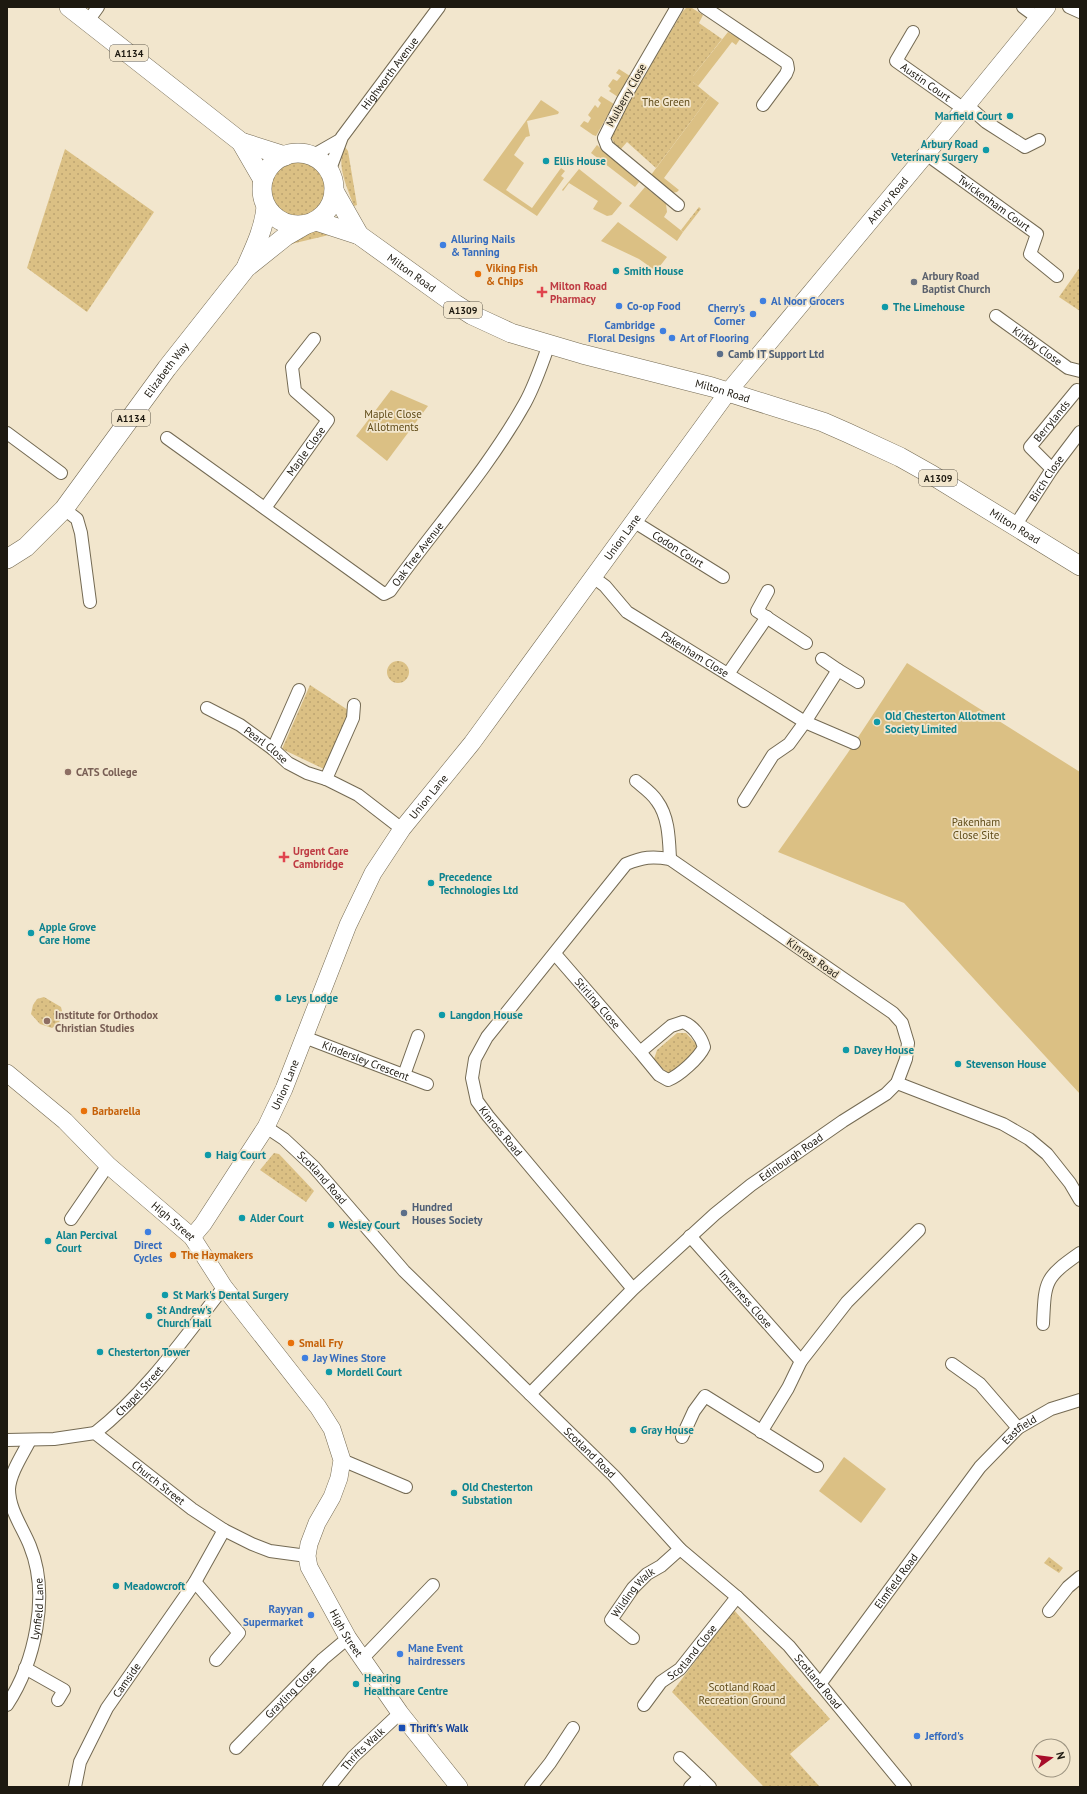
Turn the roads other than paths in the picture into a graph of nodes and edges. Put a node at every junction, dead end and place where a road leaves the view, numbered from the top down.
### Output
1 (69, 7) edge
2 (439, 7) edge
3 (677, 7) edge
4 (704, 7) edge
5 (1023, 7) edge
6 (1069, 7) edge
7 (1043, 12) edge
8 (1080, 12) edge
9 (93, 14) edge
10 (913, 32) dead end
11 (763, 105) dead end
12 (966, 107) junction
13 (340, 140) junction
14 (1039, 140) dead end
15 (241, 142) junction
16 (926, 154) junction
17 (285, 156) junction
18 (312, 156) junction
19 (329, 172) junction
20 (263, 180) junction
21 (334, 191) junction
22 (678, 205) dead end
23 (266, 207) junction
24 (310, 223) junction
25 (359, 235) junction
26 (246, 268) junction
27 (1057, 276) dead end
28 (996, 316) dead end
29 (314, 339) dead end
30 (549, 344) junction
31 (1080, 371) edge
32 (1077, 390) dead end
33 (728, 392) junction
34 (1080, 432) edge
35 (7, 433) edge
36 (167, 438) dead end
37 (1052, 469) junction
38 (61, 474) dead end
39 (265, 508) junction
40 (64, 509) junction
41 (633, 521) junction
42 (1015, 526) junction
43 (7, 559) edge
44 (1080, 566) edge
45 (593, 577) junction
46 (723, 577) dead end
47 (768, 591) dead end
48 (90, 602) dead end
49 (767, 617) junction
50 (806, 643) dead end
51 (822, 659) dead end
52 (838, 670) junction
53 (728, 674) junction
54 (858, 682) dead end
55 (299, 690) dead end
56 (354, 705) dead end
57 (207, 708) dead end
58 (805, 722) junction
59 (854, 743) dead end
60 (273, 749) junction
61 (326, 779) junction
62 (636, 781) dead end
63 (744, 801) dead end
64 (402, 829) junction
65 (670, 859) junction
66 (555, 954) junction
67 (418, 1036) dead end
68 (304, 1037) junction
69 (640, 1052) junction
70 (7, 1073) edge
71 (404, 1075) junction
72 (897, 1083) junction
73 (427, 1084) dead end
74 (266, 1127) junction
75 (108, 1165) junction
76 (1080, 1200) edge
77 (71, 1219) dead end
78 (919, 1230) dead end
79 (690, 1236) junction
80 (192, 1237) junction
81 (1080, 1253) edge
82 (224, 1287) junction
83 (633, 1289) junction
84 (1043, 1324) dead end
85 (802, 1361) junction
86 (952, 1364) dead end
87 (530, 1394) junction
88 (1080, 1400) edge
89 (1018, 1428) junction
90 (761, 1432) junction
91 (95, 1433) junction
92 (682, 1437) dead end
93 (7, 1440) edge
94 (30, 1440) junction
95 (342, 1460) junction
96 (817, 1466) dead end
97 (973, 1478) joint
98 (406, 1487) dead end
99 (224, 1530) junction
100 (680, 1549) junction
101 (308, 1556) junction
102 (1080, 1577) edge
103 (195, 1582) junction
104 (433, 1585) dead end
105 (737, 1597) junction
106 (1049, 1611) dead end
107 (348, 1638) junction
108 (633, 1638) dead end
109 (362, 1659) junction
110 (216, 1660) dead end
111 (25, 1668) junction
112 (820, 1684) junction
113 (58, 1700) dead end
114 (7, 1705) edge
115 (644, 1705) dead end
116 (400, 1713) junction
117 (573, 1728) dead end
118 (236, 1748) dead end
119 (680, 1758) dead end
120 (700, 1777) junction
121 (75, 1787) edge
122 (329, 1787) edge
123 (459, 1787) edge
124 (531, 1787) edge
125 (690, 1787) edge
126 (710, 1787) edge
127 (905, 1787) edge

1 - 9 main road, A1134
2 - 13 street, Highworth Avenue
3 - 22 street, Mulberry Close
4 - 11 street
5 - 7 street
6 - 8 street
7 - 12 street, Arbury Road
9 - 15 main road, A1134
10 - 12 street, Austin Court
12 - 14 street
12 - 16 street, Arbury Road
13 - 18 street, Highworth Avenue
13 - 19 street, Highworth Avenue
15 - 17 main road, A1134
15 - 20 main road, A1134
16 - 27 street, Twickenham Court
16 - 33 street, Arbury Road
17 - 18 main road, A1134
17 - 20 main road
18 - 19 main road
19 - 21 main road
20 - 23 main road, A1134
21 - 24 main road, A1134
21 - 25 main road, Milton Road / A1309
23 - 24 main road
23 - 26 main road, Elizabeth Way / A1134
24 - 25 main road, Milton Road / A1309
24 - 26 main road, Elizabeth Way / A1134
25 - 30 main road, Milton Road / A1309
26 - 40 main road, Elizabeth Way / A1134
28 - 31 street, Kirkby Close
29 - 39 street, Maple Close
30 - 33 main road, Milton Road / A1309
30 - 39 street, Oak Tree Avenue
32 - 37 street, Berrylands
33 - 41 street, Union Lane
33 - 42 main road, Milton Road / A1309
34 - 37 street, Birch Close
35 - 38 street
36 - 39 street, Oak Tree Avenue
37 - 42 street, Birch Close
40 - 43 main road, Elizabeth Way / A1134
40 - 48 street
41 - 45 street, Union Lane
41 - 46 street, Codon Court
42 - 44 main road, Milton Road / A1309
45 - 53 street, Pakenham Close
45 - 64 street, Union Lane
47 - 49 street
49 - 50 street
49 - 53 street
51 - 52 street
52 - 54 street
52 - 58 street
53 - 58 street, Pakenham Close
55 - 60 street
56 - 61 street
57 - 60 street, Pearl Close
58 - 59 street, Pakenham Close
58 - 63 street
60 - 61 street, Pearl Close
61 - 64 street, Pearl Close
62 - 65 street
64 - 68 street, Union Lane
65 - 66 street, Kinross Road
65 - 72 street, Kinross Road
66 - 69 street, Stirling Close
66 - 83 street, Kinross Road
67 - 71 street
68 - 71 street, Kindersley Crescent
68 - 74 street, Union Lane
69 - 69 street, Stirling Close
70 - 75 street, High Street
71 - 73 street, Kindersley Crescent
72 - 76 street
72 - 79 street, Edinburgh Road
74 - 80 street, Union Lane
74 - 87 street, Scotland Road
75 - 77 street
75 - 80 street, High Street
78 - 85 street
79 - 83 street, Edinburgh Road
79 - 85 street, Inverness Close
80 - 82 street, High Street
81 - 84 street
82 - 91 street, Chapel Street
82 - 95 street, High Street
83 - 87 street, Edinburgh Road
85 - 90 street
86 - 89 street
87 - 100 street, Scotland Road
88 - 89 street, Eastfield
89 - 97 street, Eastfield
90 - 92 street
90 - 96 street
91 - 94 street
91 - 99 street, Church Street
93 - 94 street
94 - 111 street, Lynfield Lane
95 - 98 street
95 - 101 street, High Street
97 - 112 street, Elmfield Road
99 - 101 street, Church Street
99 - 103 street, Camside
100 - 105 street, Scotland Road
100 - 108 street, Wilding Walk
101 - 107 street, High Street
102 - 106 street
103 - 110 street
103 - 121 street, Camside
104 - 109 street
105 - 112 street, Scotland Road
105 - 115 street, Scotland Close
107 - 109 street, High Street
107 - 118 street, Grayling Close
109 - 116 street, High Street
111 - 113 street
111 - 114 street, Lynfield Lane
112 - 127 street, Scotland Road
116 - 122 street, Thrifts Walk
116 - 123 street, High Street
117 - 124 street
119 - 120 street
120 - 125 street
120 - 126 street

